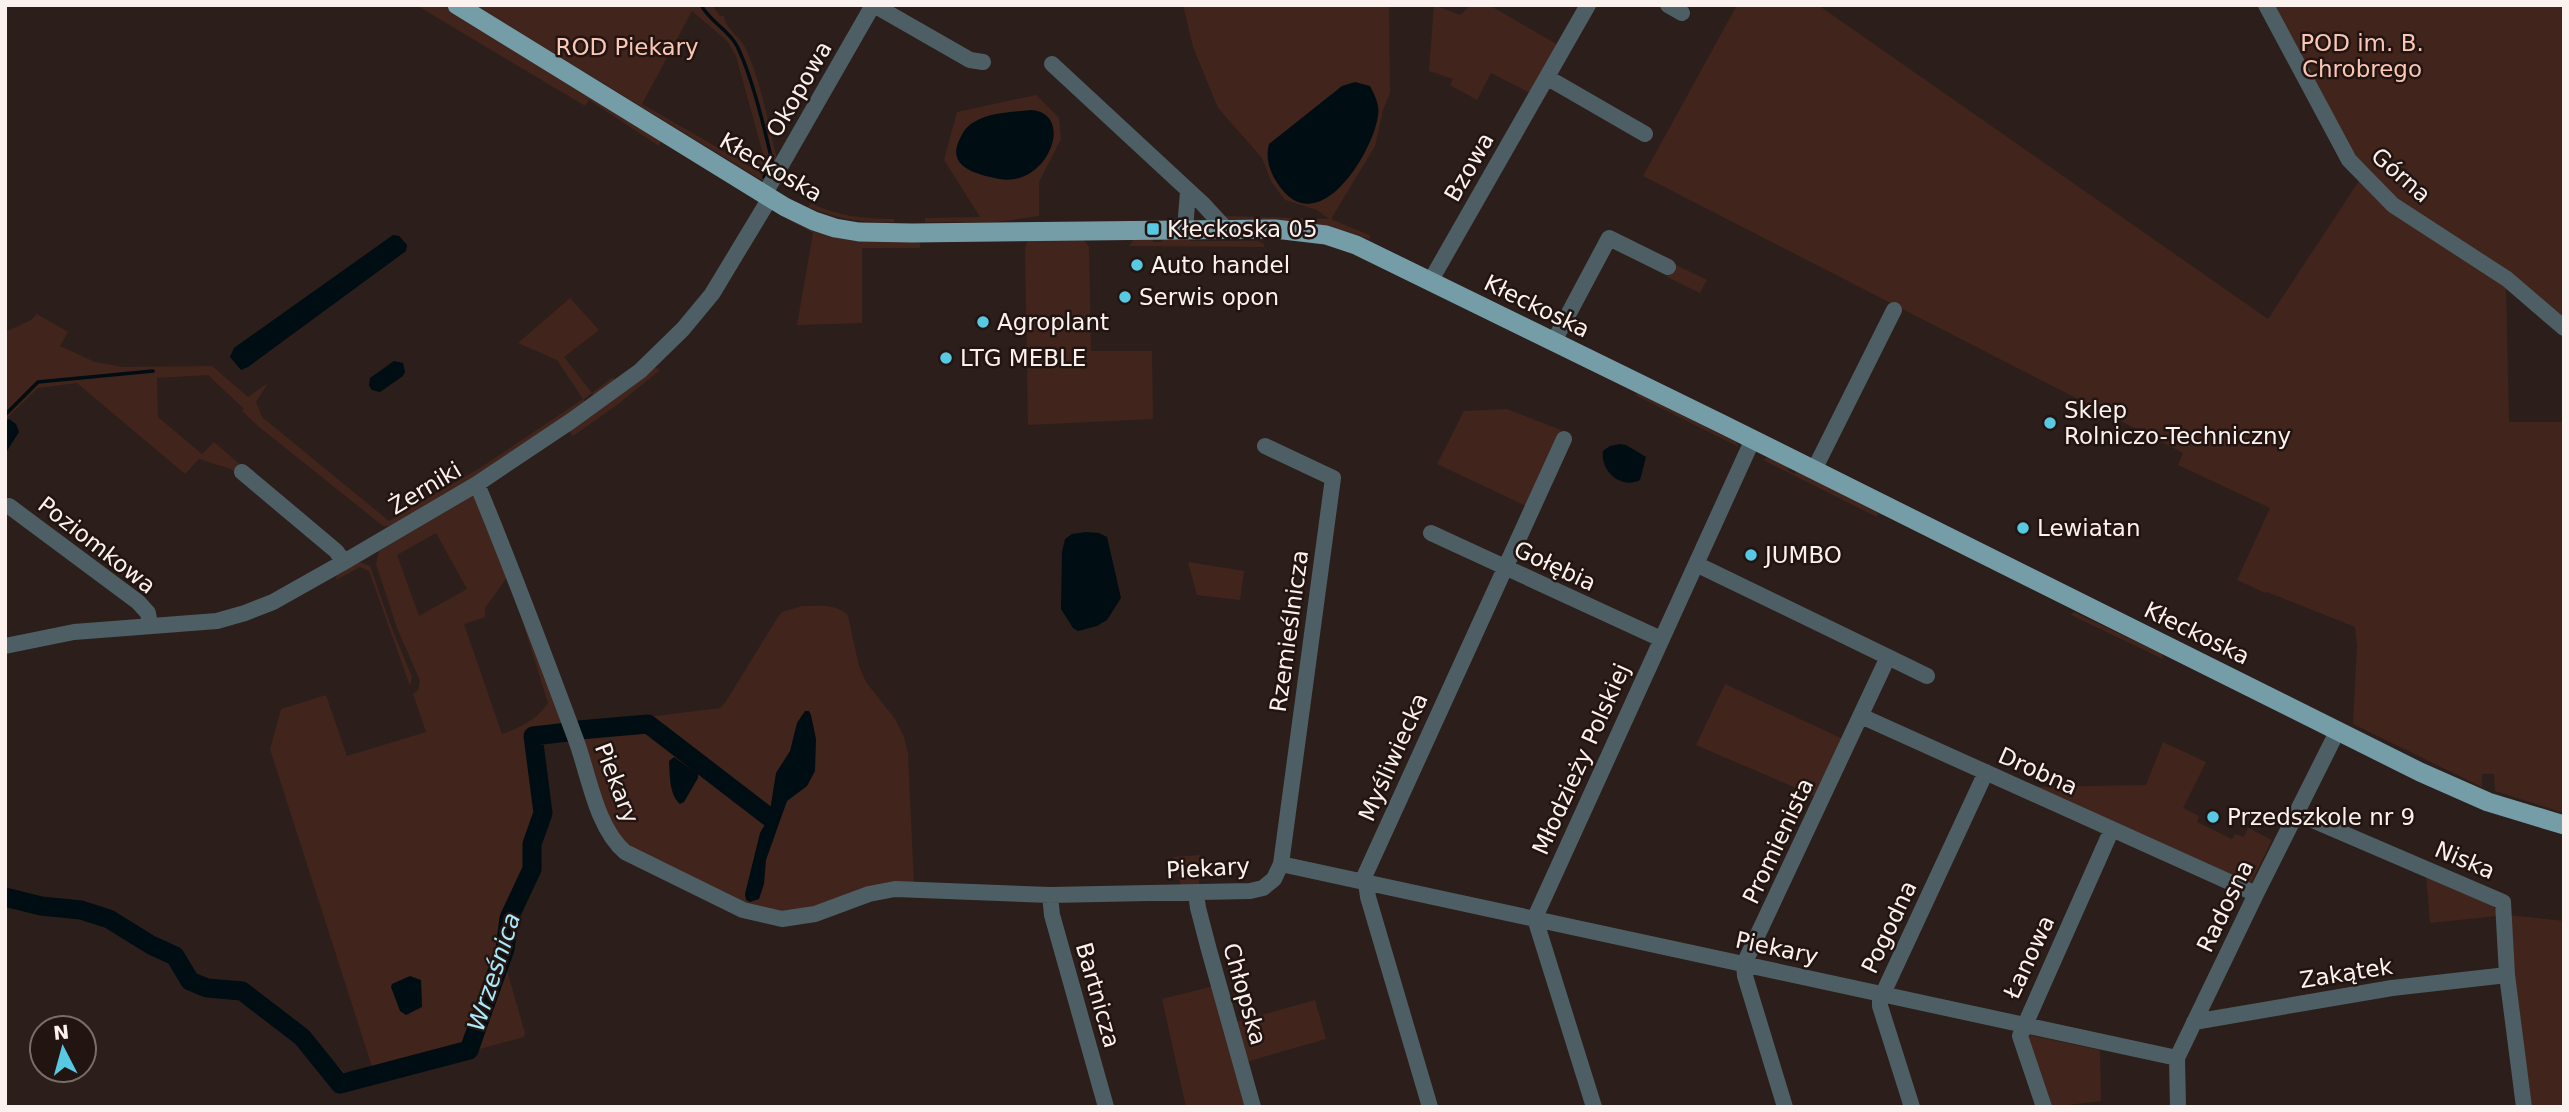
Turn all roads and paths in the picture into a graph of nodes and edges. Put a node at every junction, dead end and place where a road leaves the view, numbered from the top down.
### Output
1 (457, 5) edge
2 (873, 5) edge
3 (1588, 5) edge
4 (2266, 5) edge
5 (983, 62) dead end
6 (1052, 65) dead end
7 (1548, 78) junction
8 (1645, 134) dead end
9 (1188, 192) junction
10 (767, 196) junction
11 (1185, 229) junction
12 (1226, 229) junction
13 (1668, 267) dead end
14 (1431, 280) junction
15 (1894, 310) dead end
16 (2564, 328) edge
17 (1554, 341) junction
18 (1564, 439) dead end
19 (1753, 439) junction
20 (1265, 446) dead end
21 (1814, 470) junction
22 (242, 472) dead end
23 (477, 484) junction
24 (9, 506) dead end
25 (1431, 533) dead end
26 (344, 562) junction
27 (1696, 564) junction
28 (1504, 567) junction
29 (150, 625) junction
30 (1661, 639) junction
31 (5, 646) edge
32 (1888, 657) junction
33 (1927, 676) dead end
34 (1861, 716) junction
35 (2338, 730) junction
36 (1986, 772) junction
37 (2296, 813) junction
38 (2564, 825) edge
39 (2112, 829) junction
40 (1281, 864) junction
41 (1365, 882) junction
42 (1196, 893) junction
43 (2256, 894) junction
44 (1050, 895) junction
45 (1536, 919) junction
46 (1744, 964) junction
47 (2507, 975) junction
48 (1882, 994) junction
49 (2194, 1022) junction
50 (2024, 1025) junction
51 (2177, 1058) junction
52 (1106, 1107) edge
53 (1254, 1107) edge
54 (1430, 1107) edge
55 (1594, 1107) edge
56 (1785, 1107) edge
57 (1912, 1107) edge
58 (2044, 1107) edge
59 (2178, 1107) edge
60 (2524, 1107) edge

1 - 10 main road, Kłeckoska
2 - 5 street, Okopowa
2 - 10 street, Okopowa
3 - 7 street, Bzowa
4 - 16 street, Górna
6 - 9 street
7 - 8 street
7 - 14 street, Bzowa
9 - 11 street
9 - 12 street
10 - 11 main road, Kłeckoska
10 - 23 street, Żerniki
11 - 12 main road, Kłeckoska
12 - 14 main road, Kłeckoska
13 - 17 street
14 - 17 main road, Kłeckoska
15 - 21 street
17 - 19 main road, Kłeckoska
18 - 28 street, Myśliwiecka
19 - 21 main road, Kłeckoska
19 - 27 street, Młodzieży Polskiej
20 - 40 street, Rzemieślnicza
21 - 35 main road, Kłeckoska
22 - 26 street
23 - 26 street, Żerniki
23 - 44 street, Piekary
24 - 29 street, Poziomkowa
25 - 28 street, Gołębia
26 - 29 street, Żerniki
27 - 30 street, Młodzieży Polskiej
27 - 32 street
28 - 30 street, Gołębia
28 - 41 street, Myśliwiecka
29 - 31 street, Żerniki
30 - 45 street, Młodzieży Polskiej
32 - 33 street
32 - 34 street
34 - 36 street, Drobna
34 - 46 street, Promienista
35 - 37 street, Radosna
35 - 38 main road, Kłeckoska
36 - 39 street, Drobna
36 - 48 street, Pogodna
37 - 43 street, Radosna
37 - 47 street, Niska
39 - 43 street, Drobna
39 - 50 street, Łanowa
40 - 41 street, Piekary
40 - 42 street, Piekary
41 - 45 street, Piekary
41 - 54 street
42 - 44 street, Piekary
42 - 53 street, Chłopska
43 - 49 street, Radosna
44 - 52 street, Bartnicza
45 - 46 street, Piekary
45 - 55 street
46 - 48 street, Piekary
46 - 56 street
47 - 49 street, Zakątek
47 - 60 street, Niska
48 - 50 street, Piekary
48 - 57 street, Pogodna
49 - 51 street, Radosna
50 - 51 street, Piekary
50 - 58 street, Łanowa
51 - 59 street, Radosna

